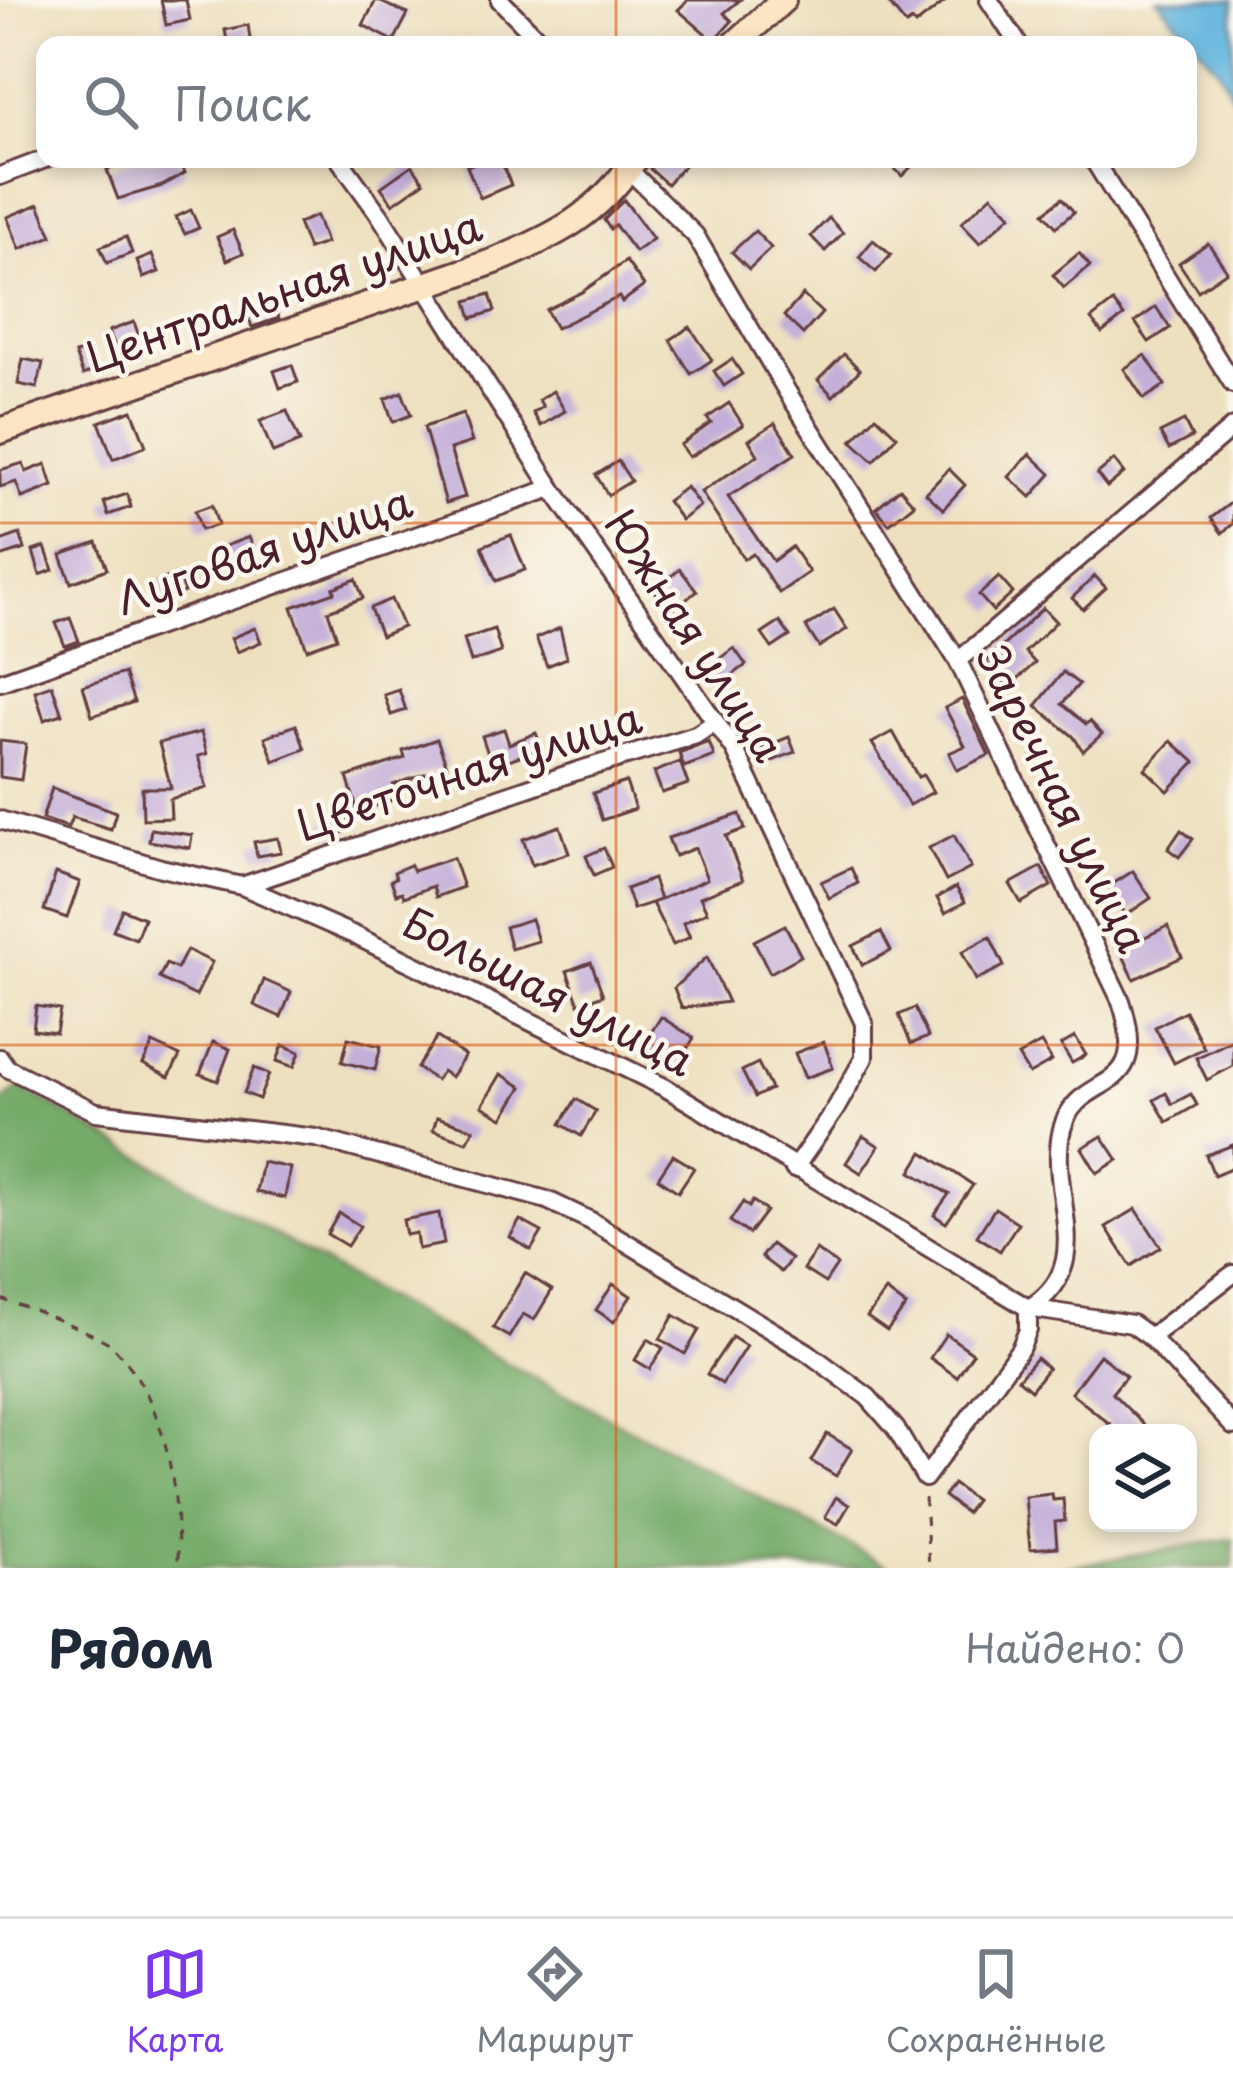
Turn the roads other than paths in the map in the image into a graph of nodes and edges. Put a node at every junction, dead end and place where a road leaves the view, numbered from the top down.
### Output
1 (500, 0) edge
2 (783, 0) edge
3 (989, 0) edge
4 (535, 36) edge
5 (744, 36) edge
6 (1013, 36) edge
7 (36, 162) edge
8 (346, 168) edge
9 (628, 168) edge
10 (636, 168) edge
11 (1099, 168) edge
12 (0, 176) edge
13 (422, 286) junction
14 (1233, 384) edge
15 (1233, 427) edge
16 (0, 431) edge
17 (552, 488) junction
18 (958, 662) junction
19 (0, 682) edge
20 (715, 722) junction
21 (0, 820) edge
22 (242, 886) junction
23 (0, 1058) edge
24 (794, 1169) junction
25 (1233, 1274) edge
26 (1028, 1308) junction
27 (1150, 1337) junction
28 (1233, 1426) edge

1 - 4 street
2 - 5 street
3 - 6 street
7 - 12 street
8 - 13 street, Южная улица
9 - 13 street, Центральная улица
10 - 18 street, Заречная улица
11 - 14 street
13 - 16 street, Центральная улица
13 - 17 street, Южная улица
15 - 18 street
17 - 19 street, Луговая улица
17 - 20 street, Южная улица
18 - 26 street, Заречная улица
20 - 22 street, Цветочная улица
20 - 24 street, Южная улица
21 - 22 street, Большая улица
22 - 24 street, Большая улица
23 - 26 street, Заречная улица
24 - 26 street, Большая улица
25 - 27 street
26 - 27 street
27 - 28 street

